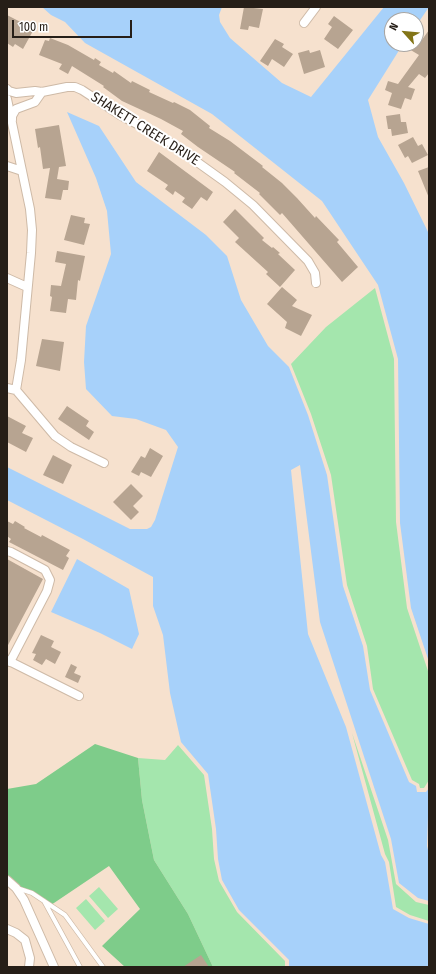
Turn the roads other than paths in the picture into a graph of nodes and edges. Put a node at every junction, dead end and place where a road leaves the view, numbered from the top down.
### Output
1 (316, 7) edge
2 (304, 23) dead end
3 (7, 89) edge
4 (42, 92) junction
5 (7, 99) edge
6 (12, 122) junction
7 (7, 166) edge
8 (22, 171) junction
9 (7, 278) edge
10 (316, 283) dead end
11 (27, 287) junction
12 (7, 388) edge
13 (16, 390) junction
14 (104, 463) dead end
15 (7, 551) edge
16 (8, 661) edge
17 (79, 696) dead end
18 (7, 880) edge
19 (14, 886) junction
20 (44, 901) junction
21 (7, 929) edge
22 (29, 967) edge
23 (54, 967) edge
24 (80, 967) edge
25 (103, 967) edge

1 - 2 street
3 - 4 street, SHAKETT CREEK DRIVE
4 - 6 street
4 - 10 street, SHAKETT CREEK DRIVE
5 - 6 street
6 - 8 street
7 - 8 street
8 - 11 street
9 - 11 street
11 - 13 street
12 - 13 street
13 - 14 street
15 - 16 street
16 - 17 street
18 - 19 street
19 - 20 lane
19 - 23 street
20 - 24 lane
20 - 25 lane
21 - 22 street

